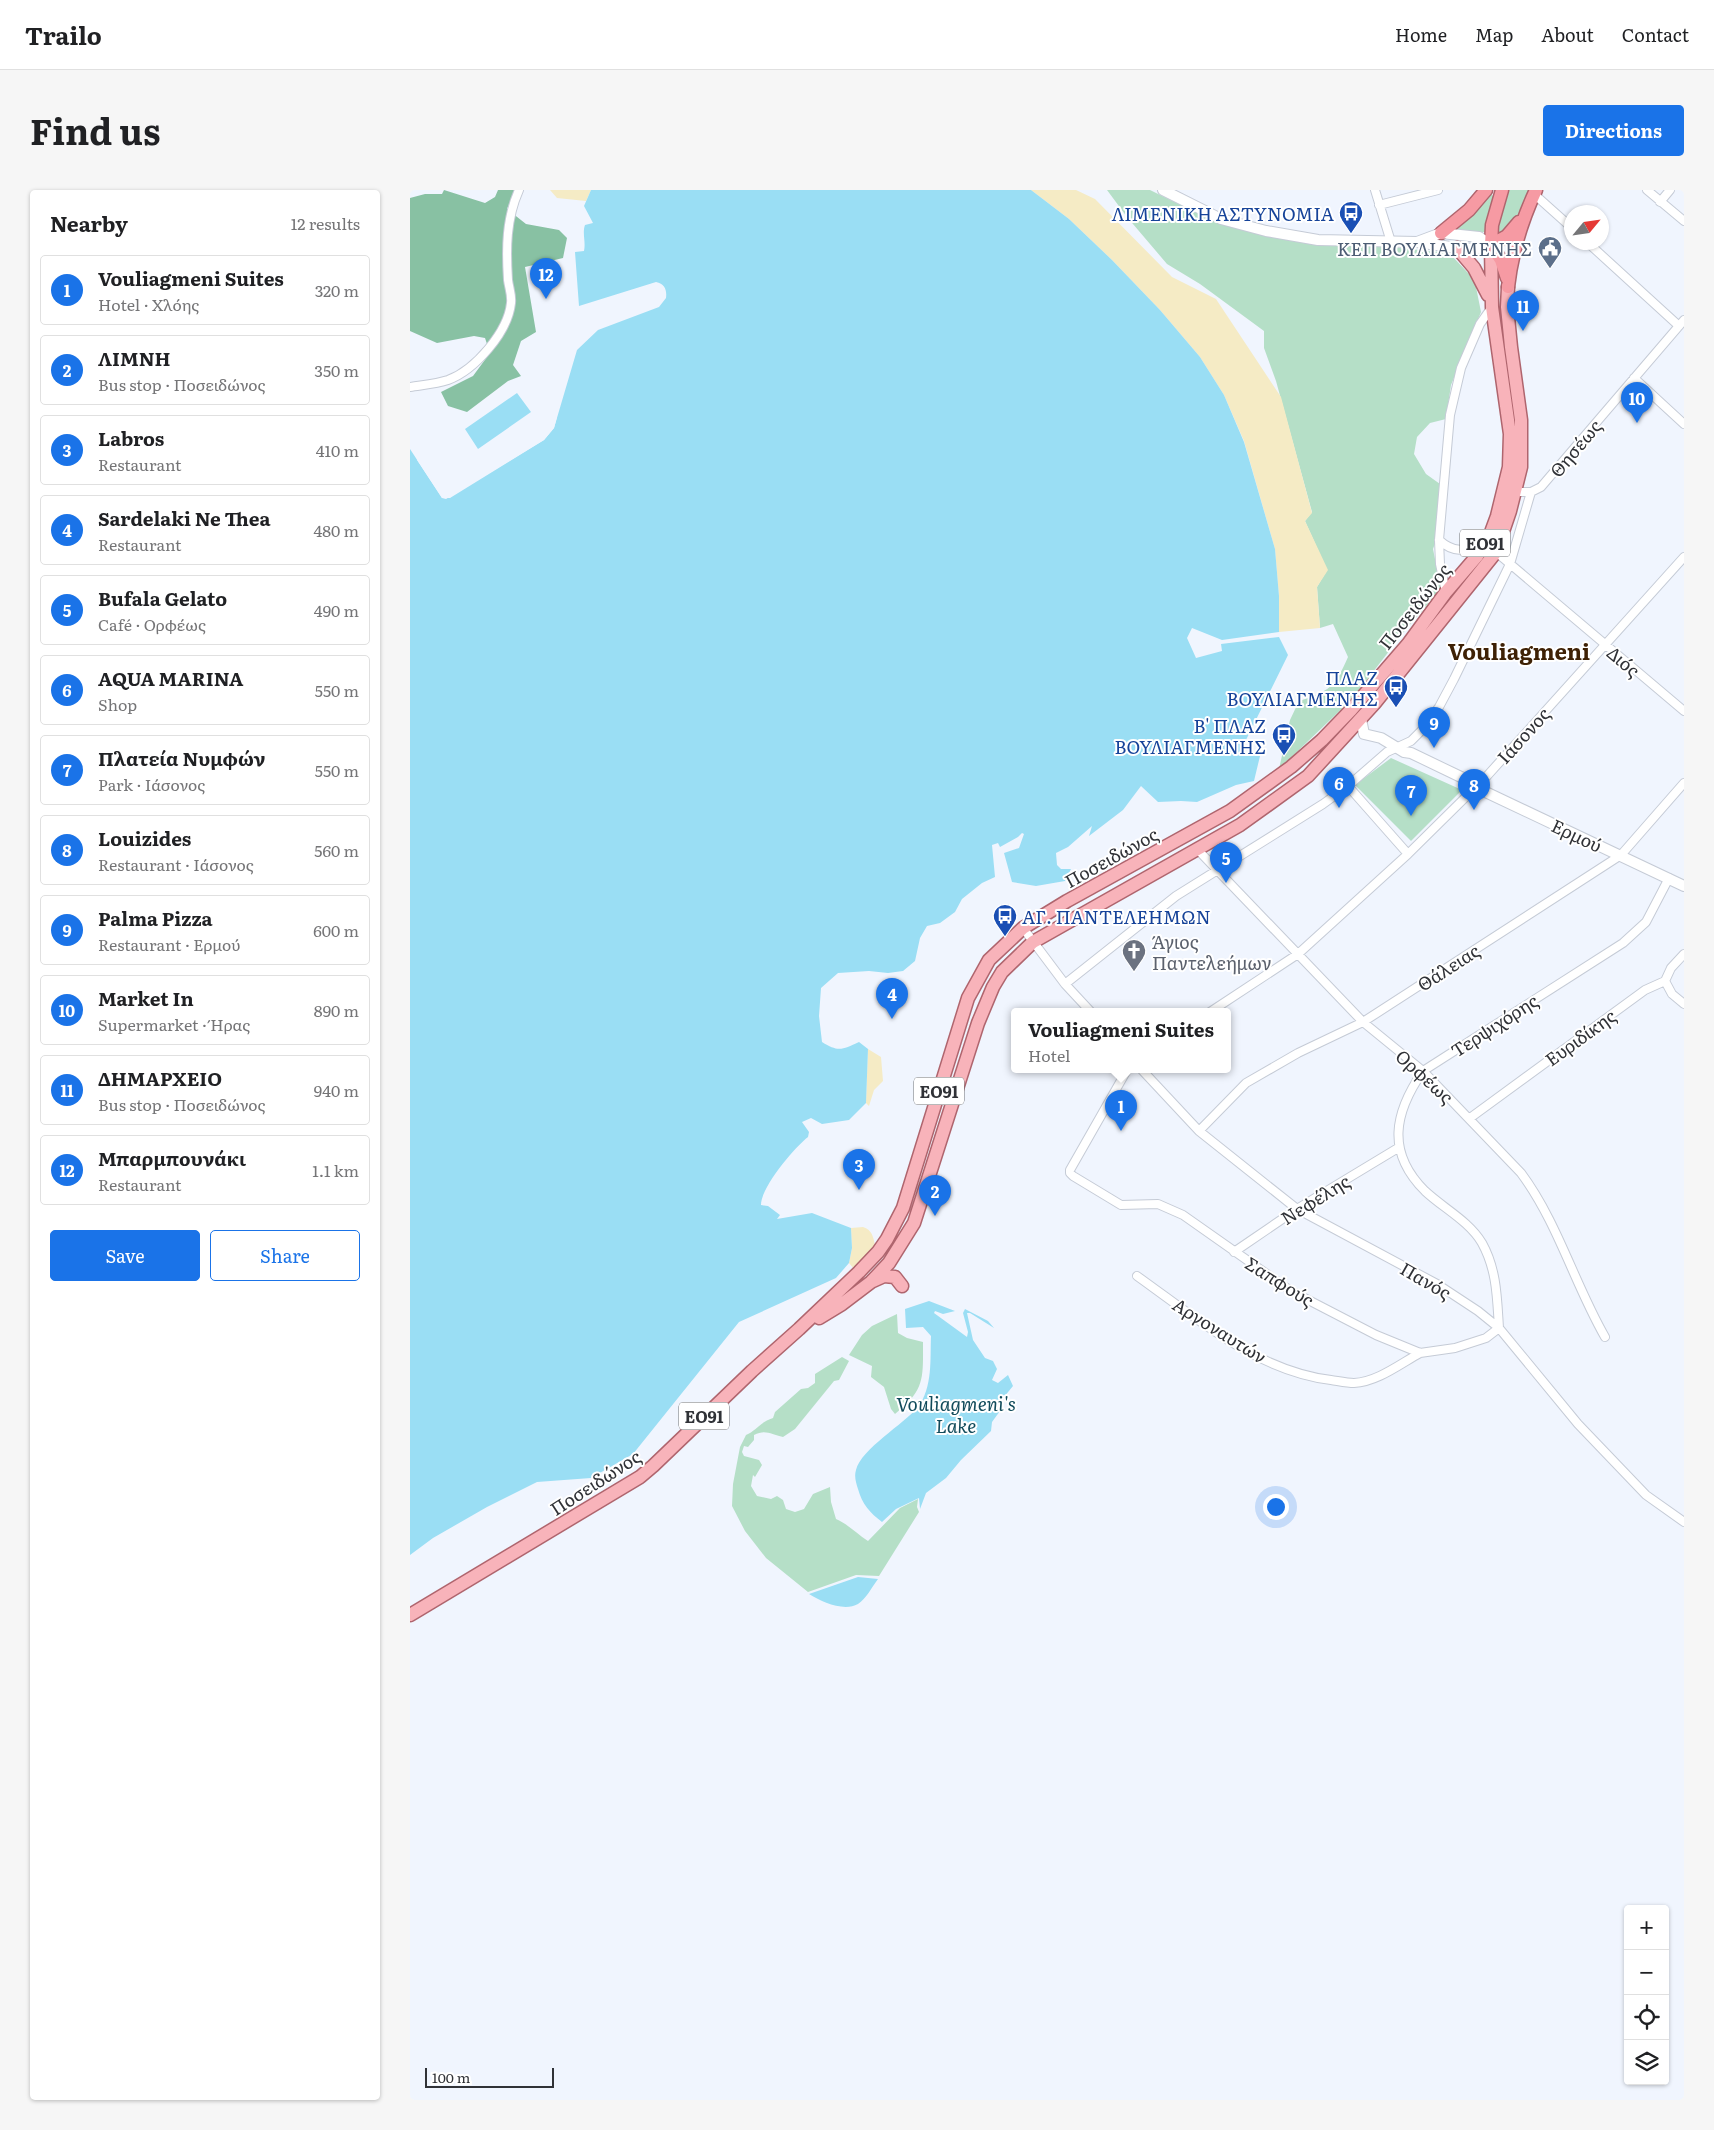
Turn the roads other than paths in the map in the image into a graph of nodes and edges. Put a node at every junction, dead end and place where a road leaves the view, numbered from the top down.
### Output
1 (518, 190) edge
2 (1163, 190) edge
3 (1376, 190) edge
4 (1438, 190) edge
5 (1486, 190) edge
6 (1502, 190) edge
7 (1647, 190) edge
8 (1670, 190) edge
9 (1535, 192) edge
10 (1180, 194) edge
11 (1660, 202) junction
12 (1379, 206) junction
13 (1524, 216) junction
14 (1564, 220) edge
15 (1684, 221) edge
16 (1441, 233) junction
17 (1391, 242) junction
18 (1417, 242) junction
19 (1491, 245) junction
20 (1456, 248) junction
21 (1596, 250) edge
22 (1508, 287) junction
23 (1492, 306) junction
24 (1681, 323) edge
25 (1634, 378) junction
26 (410, 387) edge
27 (1684, 424) edge
28 (1516, 492) junction
29 (1531, 492) junction
30 (1439, 540) junction
31 (1484, 546) junction
32 (1496, 552) junction
33 (1684, 557) edge
34 (1510, 564) junction
35 (1446, 592) junction
36 (1605, 645) junction
37 (1351, 710) junction
38 (1684, 711) edge
39 (1361, 719) junction
40 (1399, 750) junction
41 (1684, 783) edge
42 (1348, 786) junction
43 (1472, 786) junction
44 (1198, 849) junction
45 (1408, 854) junction
46 (1621, 855) junction
47 (1217, 869) junction
48 (1669, 878) junction
49 (1684, 886) edge
50 (1023, 928) junction
51 (1032, 942) junction
52 (1298, 954) junction
53 (1684, 954) edge
54 (1665, 981) junction
55 (1065, 984) junction
56 (1684, 1004) edge
57 (1087, 1008) edge
58 (1216, 1008) edge
59 (1362, 1022) junction
60 (1423, 1071) junction
61 (1125, 1073) edge
62 (1145, 1073) edge
63 (1470, 1118) junction
64 (1199, 1131) junction
65 (1398, 1148) junction
66 (1297, 1209) junction
67 (888, 1238) junction
68 (898, 1249) junction
69 (1234, 1252) junction
70 (1137, 1276) dead end
71 (871, 1282) junction
72 (902, 1286) dead end
73 (1499, 1328) junction
74 (799, 1329) junction
75 (1605, 1337) dead end
76 (1420, 1353) junction
77 (1684, 1522) edge
78 (410, 1615) edge

1 - 26 street
2 - 10 street
3 - 12 street
4 - 12 street
5 - 16 highway
6 - 19 highway, ΕΟ91
7 - 11 street
8 - 11 street
9 - 13 highway, ΕΟ91
9 - 14 street
10 - 17 street
11 - 15 street
12 - 17 street
13 - 19 highway
13 - 22 highway, Ποσειδώνος / ΕΟ91
16 - 18 street
16 - 19 street
17 - 18 street
18 - 20 street
19 - 20 street
19 - 22 highway
19 - 23 main road, Ποσειδώνος / ΕΟ91
20 - 23 main road
21 - 24 street
22 - 28 main road, Ποσειδώνος / ΕΟ91
23 - 30 street
23 - 31 main road, Ποσειδώνος / ΕΟ91
24 - 25 street, Θησέως
25 - 27 street
25 - 29 street, Θησέως
28 - 29 street
28 - 32 main road, Ποσειδώνος / ΕΟ91
29 - 34 street
30 - 31 street
30 - 35 street
31 - 35 main road, Ποσειδώνος / ΕΟ91
32 - 34 street, Διός
32 - 39 main road, Ποσειδώνος / ΕΟ91
33 - 36 street, Ιάσονος
34 - 36 street, Διός
34 - 40 street
35 - 37 main road, Ποσειδώνος / ΕΟ91
36 - 38 street, Διός
36 - 43 street, Ιάσονος
37 - 39 street, Ερμού
37 - 50 main road, Ποσειδώνος / ΕΟ91
39 - 40 street, Ερμού
39 - 44 main road, Ποσειδώνος / ΕΟ91
40 - 42 street
40 - 43 street, Ερμού
41 - 46 street, Θάλειας
42 - 45 street
42 - 47 street
43 - 45 street, Ιάσονος
43 - 46 street, Ερμού
44 - 47 street, Ορφέως
44 - 51 main road, Ποσειδώνος / ΕΟ91
45 - 52 street, Ιάσονος
46 - 48 street, Ερμού
46 - 59 street, Θάλειας
47 - 52 street, Ορφέως
47 - 55 street
48 - 49 street, Ερμού
48 - 60 street, Τερψιχόρης
50 - 51 street
50 - 67 main road, Ποσειδώνος / ΕΟ91
51 - 55 street
51 - 68 main road, Ποσειδώνος / ΕΟ91
52 - 58 street, Ιάσονος
52 - 59 street, Ορφέως
53 - 54 street
54 - 56 street
54 - 63 street, Ευριδίκης
55 - 57 street
59 - 60 street, Ορφέως
59 - 64 street, Θάλειας
60 - 63 street, Ορφέως
60 - 65 street, Τερψιχόρης
61 - 69 street, Σαπφούς
62 - 64 street, Πανός
63 - 75 street, Ορφέως
64 - 66 street, Πανός
65 - 66 street, Νεφέλης
65 - 73 street
66 - 69 street, Νεφέλης
66 - 73 street, Πανός
67 - 68 main road
67 - 74 main road, Ποσειδώνος / ΕΟ91
68 - 71 main road, Ποσειδώνος / ΕΟ91
69 - 76 street, Σαπφούς
70 - 76 street, Αργοναυτών
71 - 72 main road
71 - 74 main road, Ποσειδώνος / ΕΟ91
73 - 76 street
73 - 77 street, Πανός
74 - 78 main road, Ποσειδώνος / ΕΟ91

